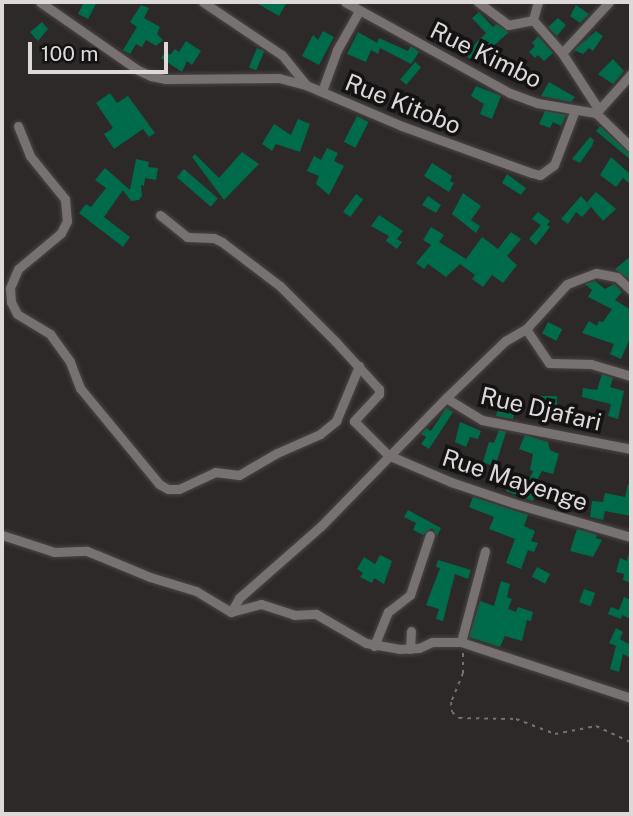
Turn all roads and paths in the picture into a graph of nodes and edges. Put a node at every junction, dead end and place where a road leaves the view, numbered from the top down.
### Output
1 (40, 2) edge
2 (203, 2) edge
3 (345, 2) edge
4 (478, 2) edge
5 (538, 2) edge
6 (609, 2) edge
7 (358, 7) edge
8 (533, 20) junction
9 (562, 53) junction
10 (631, 74) edge
11 (306, 85) junction
12 (322, 91) junction
13 (575, 110) junction
14 (598, 112) junction
15 (18, 126) dead end
16 (631, 147) edge
17 (159, 215) dead end
18 (631, 290) edge
19 (526, 329) junction
20 (359, 366) junction
21 (631, 376) edge
22 (446, 398) junction
23 (631, 449) edge
24 (388, 455) junction
25 (2, 535) edge
26 (430, 535) dead end
27 (631, 537) edge
28 (485, 551) dead end
29 (231, 612) junction
30 (411, 631) dead end
31 (461, 642) junction
32 (374, 646) junction
33 (410, 649) junction
34 (631, 698) edge
35 (631, 742) edge

1 - 11 street
2 - 11 street, Rue Kitobo
3 - 7 street, Rue Kimbo
4 - 8 street
5 - 8 street
6 - 9 street
7 - 12 street
7 - 13 street, Rue Kimbo
8 - 9 street
9 - 14 street
10 - 14 street
11 - 12 street, Rue Kitobo
12 - 13 street, Rue Kitobo
13 - 14 street, Rue Kimbo
14 - 16 street
15 - 20 street
17 - 20 street
18 - 19 street
19 - 21 street
19 - 22 street
20 - 24 street
22 - 23 street, Rue Djafari
22 - 24 street
24 - 27 street, Rue Mayenge
24 - 29 street
25 - 29 street
26 - 32 street
28 - 31 street
29 - 32 street
30 - 33 street
31 - 33 street
31 - 34 street
31 - 35 path
32 - 33 street

